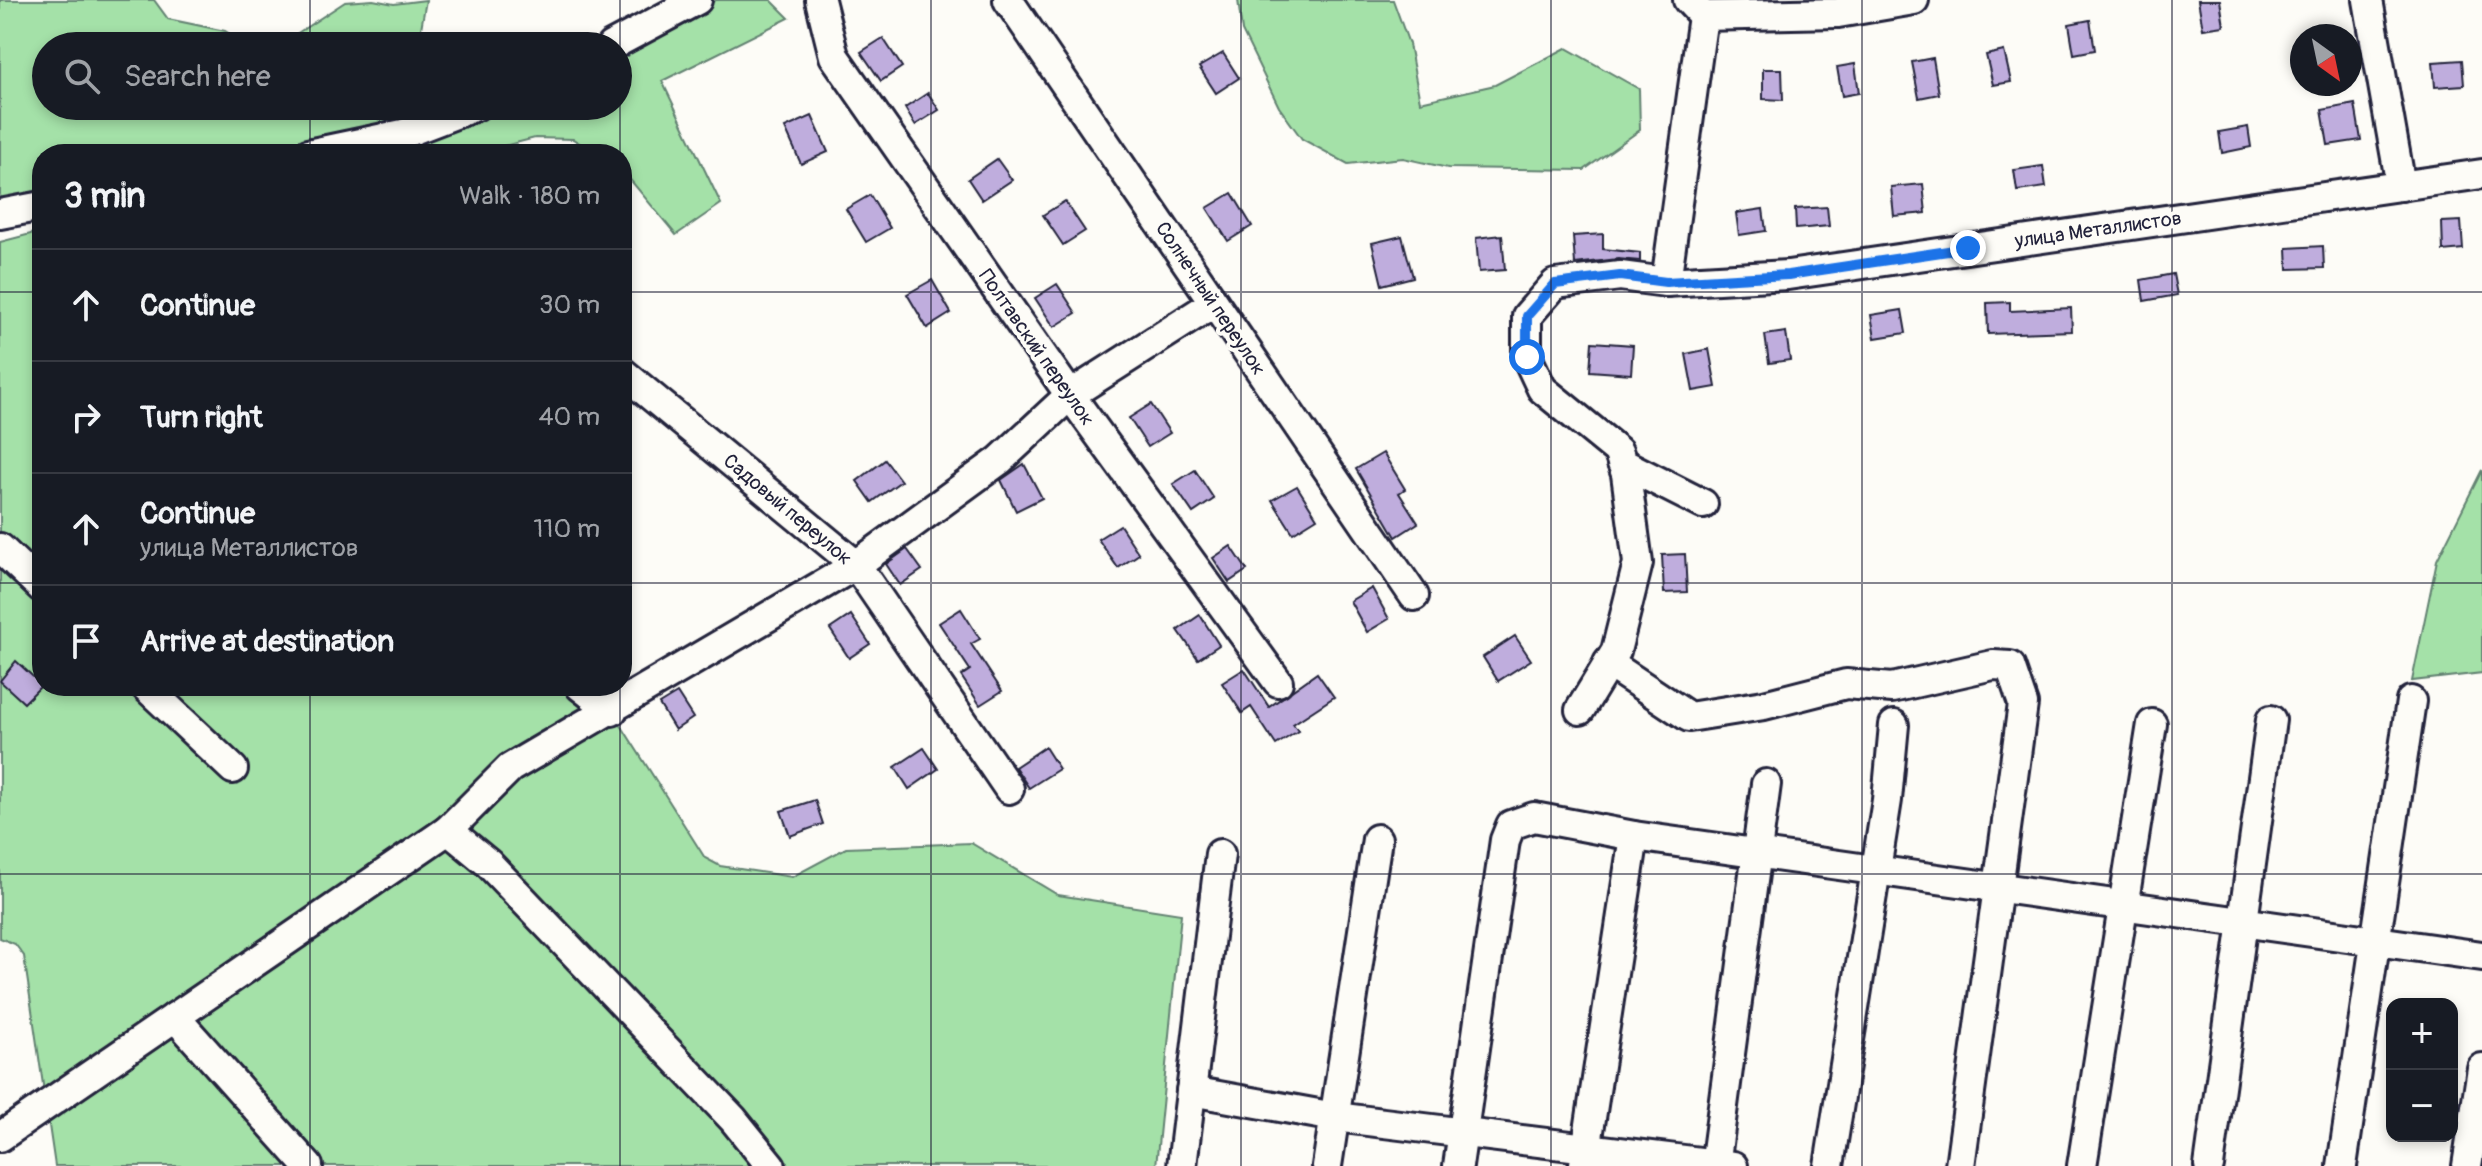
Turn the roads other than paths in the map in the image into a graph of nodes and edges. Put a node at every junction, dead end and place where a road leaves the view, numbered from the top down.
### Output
1 (697, 0) edge
2 (820, 0) edge
3 (1008, 0) edge
4 (1914, 0) edge
5 (2368, 0) edge
6 (1838, 7) edge
7 (1696, 8) edge
8 (632, 35) edge
9 (449, 120) edge
10 (402, 144) edge
11 (2482, 174) edge
12 (2401, 186) junction
13 (32, 208) edge
14 (0, 214) edge
15 (1666, 282) junction
16 (1214, 303) junction
17 (632, 380) edge
18 (1070, 395) junction
19 (1622, 463) junction
20 (1703, 504) dead end
21 (0, 548) edge
22 (856, 565) junction
23 (32, 578) edge
24 (1414, 596) dead end
25 (1608, 663) junction
26 (1278, 682) dead end
27 (156, 696) edge
28 (593, 696) edge
29 (2411, 701) dead end
30 (1580, 710) dead end
31 (612, 711) junction
32 (2271, 720) dead end
33 (2152, 724) dead end
34 (1894, 725) dead end
35 (233, 769) dead end
36 (1766, 784) dead end
37 (1009, 789) dead end
38 (448, 830) junction
39 (1634, 836) junction
40 (1377, 839) dead end
41 (1757, 853) junction
42 (1220, 854) dead end
43 (1876, 870) junction
44 (1999, 888) junction
45 (2123, 905) junction
46 (2243, 922) junction
47 (2376, 941) junction
48 (2482, 956) edge
49 (175, 1017) junction
50 (2482, 1068) edge
51 (1191, 1091) junction
52 (1335, 1117) junction
53 (1462, 1132) junction
54 (0, 1137) edge
55 (1585, 1157) edge
56 (1721, 1165) edge
57 (308, 1166) edge
58 (771, 1166) edge
59 (1182, 1166) edge
60 (1327, 1166) edge
61 (1458, 1166) edge
62 (1829, 1166) edge
63 (1960, 1166) edge
64 (2082, 1166) edge
65 (2209, 1166) edge
66 (2342, 1166) edge
67 (2467, 1166) edge

1 - 8 street
2 - 18 street, Полтавский переулок
3 - 16 street, Солнечный переулок
4 - 6 street
5 - 12 street
6 - 7 street
7 - 15 street
9 - 10 street
11 - 12 street, улица Металлистов
12 - 15 street, улица Металлистов
13 - 14 street
15 - 19 street, улица Металлистов
16 - 18 street
16 - 24 street, Солнечный переулок
17 - 22 street, Садовый переулок
18 - 22 street
18 - 26 street, Полтавский переулок
19 - 20 street
19 - 25 street
21 - 23 street
22 - 31 street
22 - 37 street, Садовый переулок
25 - 30 street
25 - 44 street
27 - 35 street
28 - 31 street
29 - 47 street
31 - 38 street
32 - 46 street
33 - 45 street
34 - 43 street
36 - 41 street
38 - 49 street
38 - 58 street
39 - 41 street
39 - 53 street
39 - 55 street
40 - 52 street
41 - 43 street
41 - 56 street
42 - 51 street
43 - 44 street
43 - 62 street
44 - 45 street
44 - 63 street
45 - 46 street
45 - 64 street
46 - 47 street
46 - 65 street
47 - 48 street
47 - 66 street
49 - 54 street
49 - 57 street
50 - 67 street
51 - 52 street
51 - 59 street
52 - 53 street
52 - 60 street
53 - 55 street
53 - 61 street
55 - 56 street

